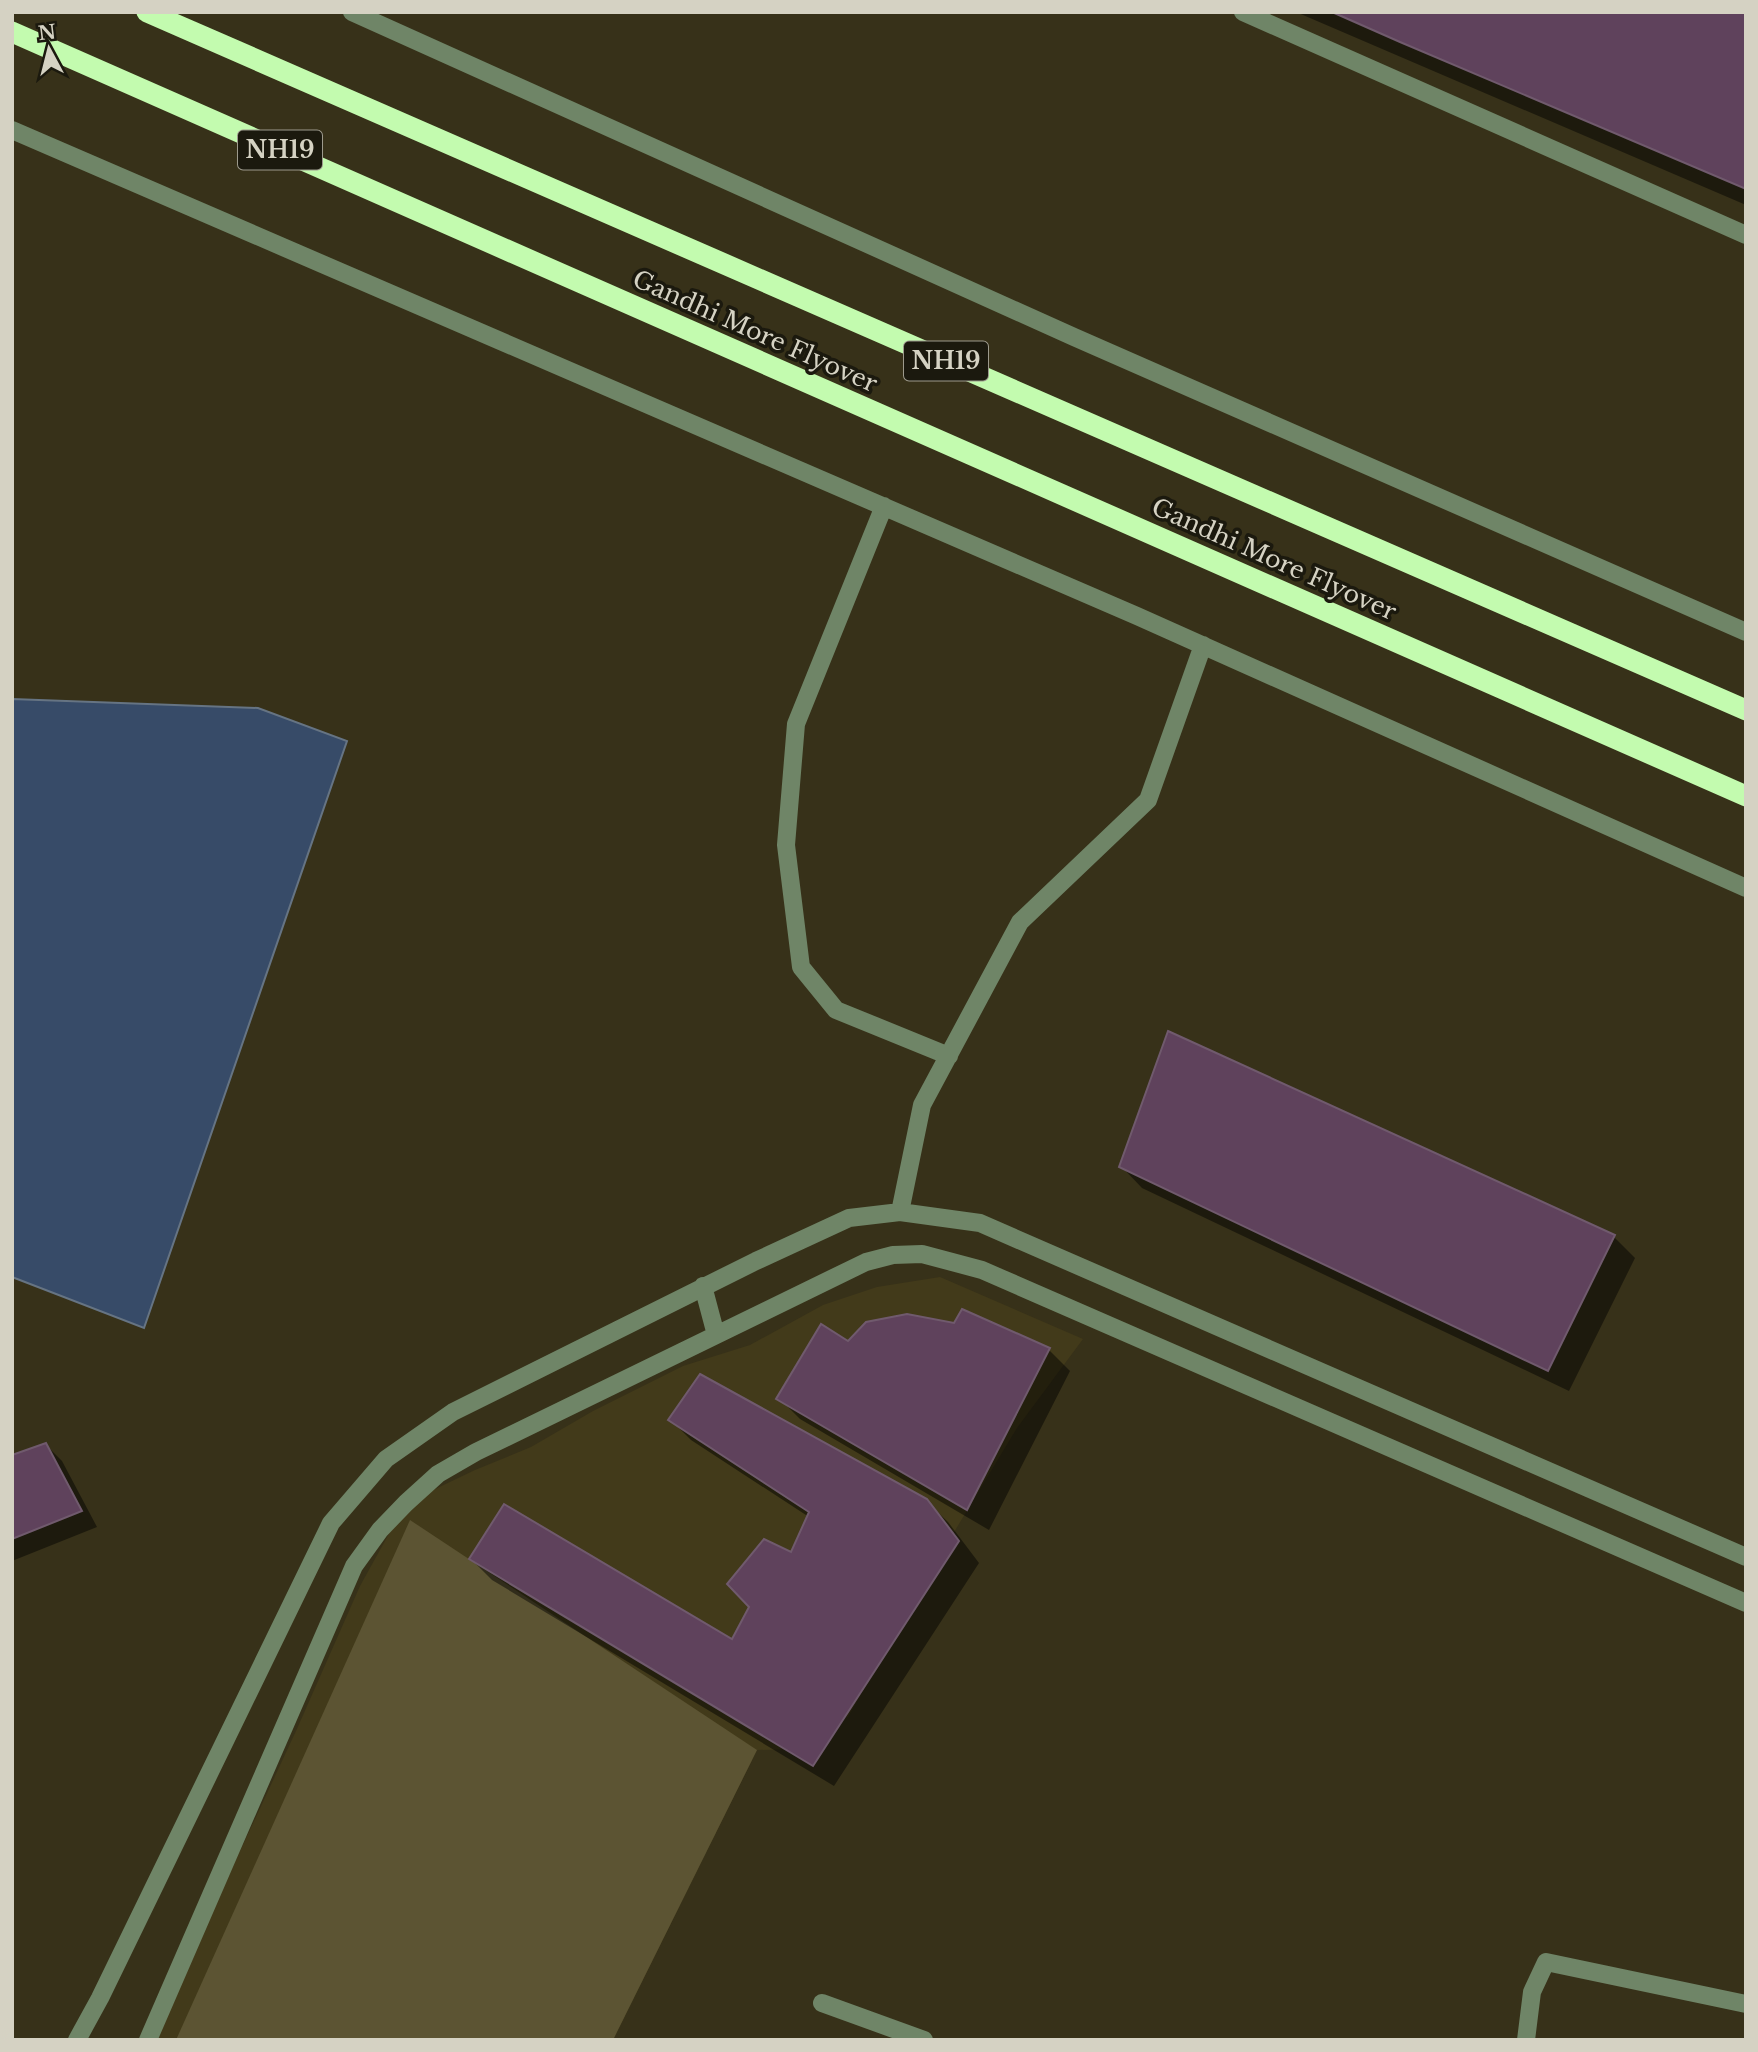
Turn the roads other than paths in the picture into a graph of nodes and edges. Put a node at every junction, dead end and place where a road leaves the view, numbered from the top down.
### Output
1 (147, 12) edge
2 (352, 12) edge
3 (1242, 12) edge
4 (12, 32) edge
5 (12, 130) edge
6 (1746, 235) edge
7 (884, 506) junction
8 (1746, 632) edge
9 (1203, 645) junction
10 (1746, 710) edge
11 (1746, 796) edge
12 (1746, 888) edge
13 (948, 1056) junction
14 (900, 1212) junction
15 (703, 1286) junction
16 (716, 1335) junction
17 (1746, 1557) edge
18 (1746, 1603) edge
19 (822, 2003) dead end
20 (1746, 2004) edge
21 (77, 2040) edge
22 (148, 2040) edge
23 (924, 2040) edge
24 (1526, 2040) edge

1 - 10 highway, Gandhi More Flyover / NH19
2 - 8 street
3 - 6 street
4 - 11 highway, Gandhi More Flyover / NH19
5 - 7 street
7 - 9 street
7 - 13 street
9 - 12 street
9 - 13 street
13 - 14 street
14 - 15 street
14 - 17 street
15 - 16 street
15 - 21 street
16 - 18 street
16 - 22 street
19 - 23 street
20 - 24 street

